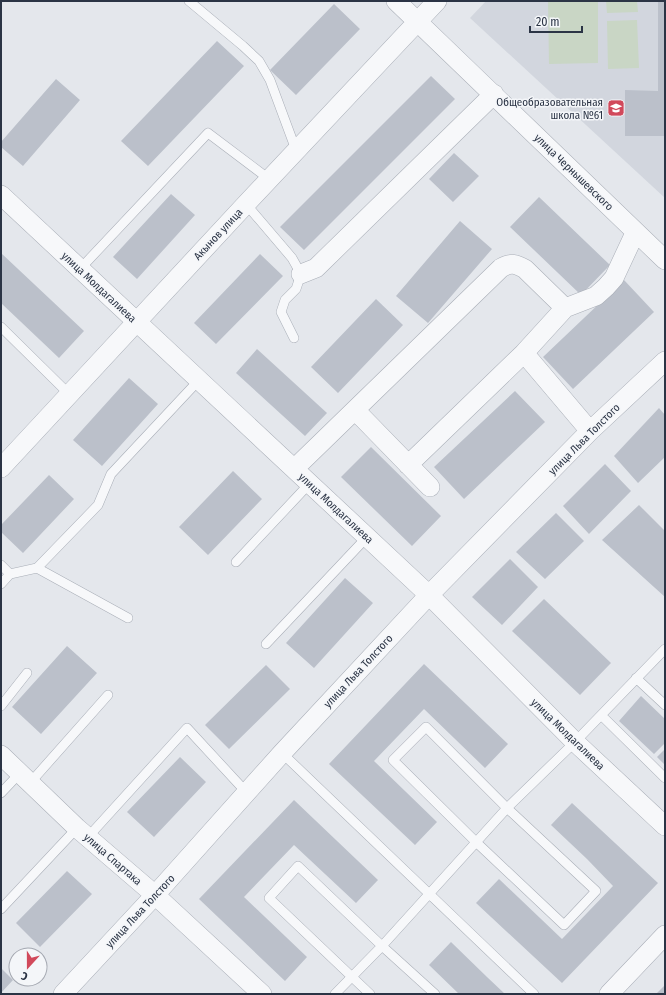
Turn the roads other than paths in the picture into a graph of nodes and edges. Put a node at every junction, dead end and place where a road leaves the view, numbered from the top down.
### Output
1 (189, 1) edge
2 (396, 1) edge
3 (437, 1) edge
4 (417, 21) junction
5 (494, 94) junction
6 (296, 150) junction
7 (269, 179) junction
8 (1, 195) edge
9 (246, 204) junction
10 (635, 233) junction
11 (665, 260) edge
12 (80, 269) junction
13 (301, 274) junction
14 (565, 308) junction
15 (136, 322) junction
16 (1, 327) edge
17 (294, 338) dead end
18 (524, 353) junction
19 (665, 361) edge
20 (199, 380) junction
21 (70, 394) junction
22 (355, 410) junction
23 (590, 431) junction
24 (408, 465) junction
25 (1, 468) edge
26 (294, 469) junction
27 (310, 484) junction
28 (430, 487) dead end
29 (367, 537) junction
30 (236, 562) dead end
31 (1, 565) edge
32 (37, 568) junction
33 (10, 574) junction
34 (1, 584) edge
35 (429, 594) junction
36 (128, 618) dead end
37 (266, 644) dead end
38 (665, 649) edge
39 (27, 673) dead end
40 (636, 678) junction
41 (108, 695) dead end
42 (1, 706) edge
43 (665, 706) edge
44 (601, 715) junction
45 (575, 742) junction
46 (282, 753) junction
47 (1, 755) edge
48 (25, 778) junction
49 (665, 778) edge
50 (1, 793) edge
51 (247, 793) junction
52 (507, 808) junction
53 (665, 826) edge
54 (83, 833) junction
55 (476, 842) junction
56 (429, 893) junction
57 (155, 895) junction
58 (1, 909) edge
59 (665, 935) edge
60 (382, 946) junction
61 (351, 977) junction
62 (63, 994) edge
63 (262, 994) edge
64 (335, 994) edge
65 (370, 994) edge
66 (435, 994) edge
67 (534, 994) edge
68 (609, 994) edge

1 - 6 lane
2 - 4 street, улица Чернышевского
3 - 4 street, Акынов улица
4 - 5 street, улица Чернышевского
4 - 6 street, Акынов улица
5 - 10 street, улица Чернышевского
5 - 13 street
6 - 7 street, Акынов улица
7 - 9 street, Акынов улица
7 - 12 lane
8 - 12 street, улица Молдагалиева
9 - 13 lane
9 - 15 street, Акынов улица
10 - 11 street, улица Чернышевского
10 - 14 street
12 - 15 street, улица Молдагалиева
13 - 17 lane
14 - 18 street
14 - 22 street
15 - 20 street, улица Молдагалиева
15 - 21 street, Акынов улица
16 - 21 lane
18 - 23 street
18 - 24 street
19 - 23 street, улица Льва Толстого
20 - 26 street, улица Молдагалиева
20 - 32 lane
21 - 25 street, Акынов улица
22 - 24 street
22 - 26 street
23 - 35 street, улица Льва Толстого
24 - 28 street
26 - 27 street, улица Молдагалиева
27 - 29 street, улица Молдагалиева
27 - 30 lane
29 - 35 street, улица Молдагалиева
29 - 37 lane
31 - 33 lane
32 - 33 lane
32 - 36 lane
33 - 34 lane
35 - 45 street, улица Молдагалиева
35 - 46 street, улица Льва Толстого
38 - 40 lane
39 - 42 lane
40 - 43 lane
40 - 44 lane
41 - 48 lane
44 - 45 lane
44 - 49 lane
45 - 52 lane
45 - 53 street, улица Молдагалиева
46 - 51 street, улица Льва Толстого
46 - 56 lane
47 - 48 street, улица Спартака
48 - 50 lane
48 - 54 street, улица Спартака
51 - 54 lane
51 - 57 street, улица Льва Толстого
52 - 55 lane
52 - 55 lane
52 - 55 lane
54 - 57 street, улица Спартака
54 - 58 lane
55 - 56 lane
56 - 60 lane
56 - 67 lane
57 - 62 street, улица Льва Толстого
57 - 63 street, улица Спартака
59 - 68 street
60 - 61 lane
60 - 61 lane
60 - 66 lane
61 - 64 lane
61 - 65 lane

